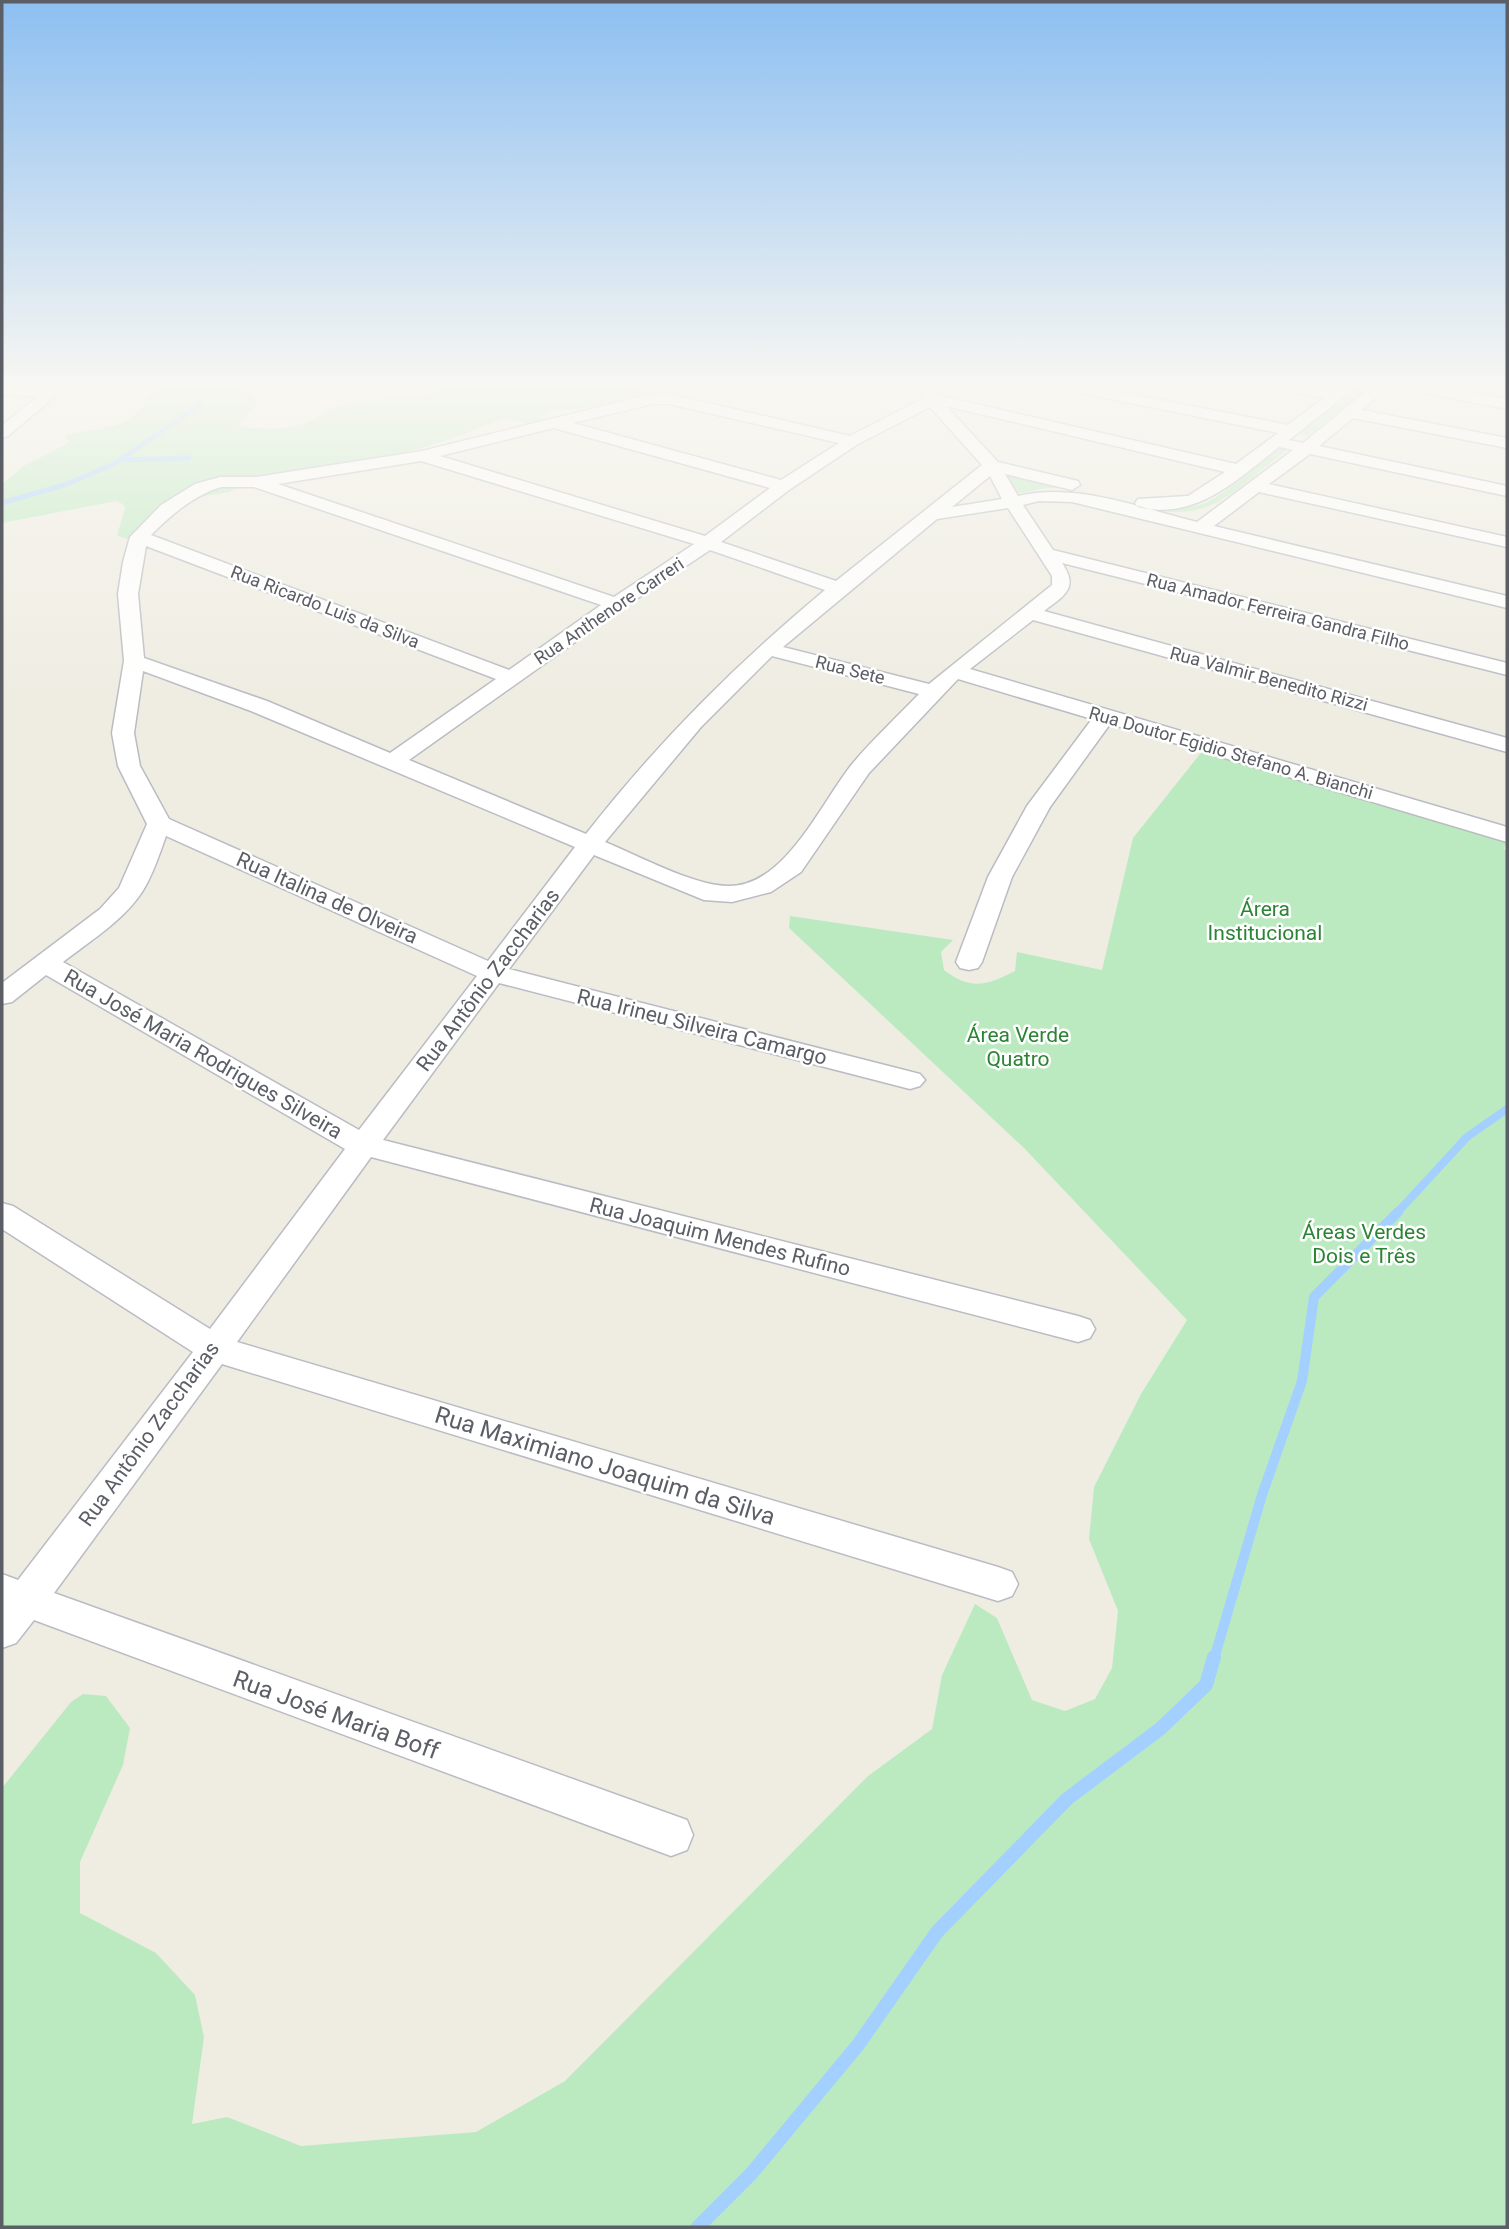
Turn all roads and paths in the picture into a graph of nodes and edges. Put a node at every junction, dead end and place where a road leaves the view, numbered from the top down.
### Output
1 (194, 492) edge
2 (286, 492) edge
3 (540, 492) edge
4 (775, 492) edge
5 (960, 492) edge
6 (1007, 492) edge
7 (1099, 492) edge
8 (1206, 492) edge
9 (1246, 492) edge
10 (1281, 492) edge
11 (1013, 503) junction
12 (933, 514) junction
13 (1200, 528) junction
14 (139, 537) junction
15 (1507, 542) edge
16 (708, 543) junction
17 (1048, 554) junction
18 (838, 588) junction
19 (1507, 601) edge
20 (616, 604) junction
21 (1030, 613) junction
22 (768, 649) junction
23 (134, 661) junction
24 (1507, 669) edge
25 (954, 671) junction
26 (512, 678) junction
27 (933, 691) junction
28 (1105, 716) junction
29 (1507, 745) edge
30 (393, 761) junction
31 (159, 824) junction
32 (1507, 835) edge
33 (592, 844) junction
34 (43, 962) junction
35 (969, 962) dead end
36 (493, 973) junction
37 (2, 996) edge
38 (910, 1080) dead end
39 (362, 1145) junction
40 (2, 1214) edge
41 (1078, 1329) dead end
42 (213, 1348) junction
43 (998, 1584) dead end
44 (14, 1595) edge
45 (2, 1631) edge
46 (671, 1835) dead end

1 - 14 street
2 - 20 street
3 - 16 street
4 - 16 street, Rua Anthenore Carreri
5 - 12 street, Rua Antônio Zaccharias
6 - 11 street
7 - 8 street
9 - 13 street
10 - 15 street
11 - 12 street
11 - 13 street
11 - 17 street
12 - 18 street, Rua Antônio Zaccharias
13 - 19 street
14 - 23 street
14 - 26 street, Rua Ricardo Luis da Silva
16 - 18 street
16 - 20 street, Rua Anthenore Carreri
17 - 21 street
17 - 24 street, Rua Amador Ferreira Gandra Filho
18 - 22 street, Rua Antônio Zaccharias
20 - 26 street, Rua Anthenore Carreri
21 - 25 street
21 - 29 street, Rua Valmir Benedito Rizzi
22 - 27 street, Rua Sete
22 - 33 street, Rua Antônio Zaccharias
23 - 30 street
23 - 31 street
25 - 27 street
25 - 28 street, Rua Doutor Egidio Stefano A. Bianchi
26 - 30 street, Rua Anthenore Carreri
27 - 33 street
28 - 32 street, Rua Doutor Egidio Stefano A. Bianchi
28 - 35 street
30 - 33 street
31 - 34 street
31 - 36 street, Rua Italina de Olveira
33 - 36 street, Rua Antônio Zaccharias
34 - 37 street
34 - 39 street, Rua José Maria Rodrigues Silveira
36 - 38 street, Rua Irineu Silveira Camargo
36 - 39 street, Rua Antônio Zaccharias
39 - 41 street, Rua Joaquim Mendes Rufino
39 - 42 street, Rua Antônio Zaccharias
40 - 42 street, Rua Maximiano Joaquim da Silva
42 - 43 street, Rua Maximiano Joaquim da Silva
42 - 44 street, Rua Antônio Zaccharias
44 - 45 street, Rua Antônio Zaccharias
44 - 46 street, Rua José Maria Boff

